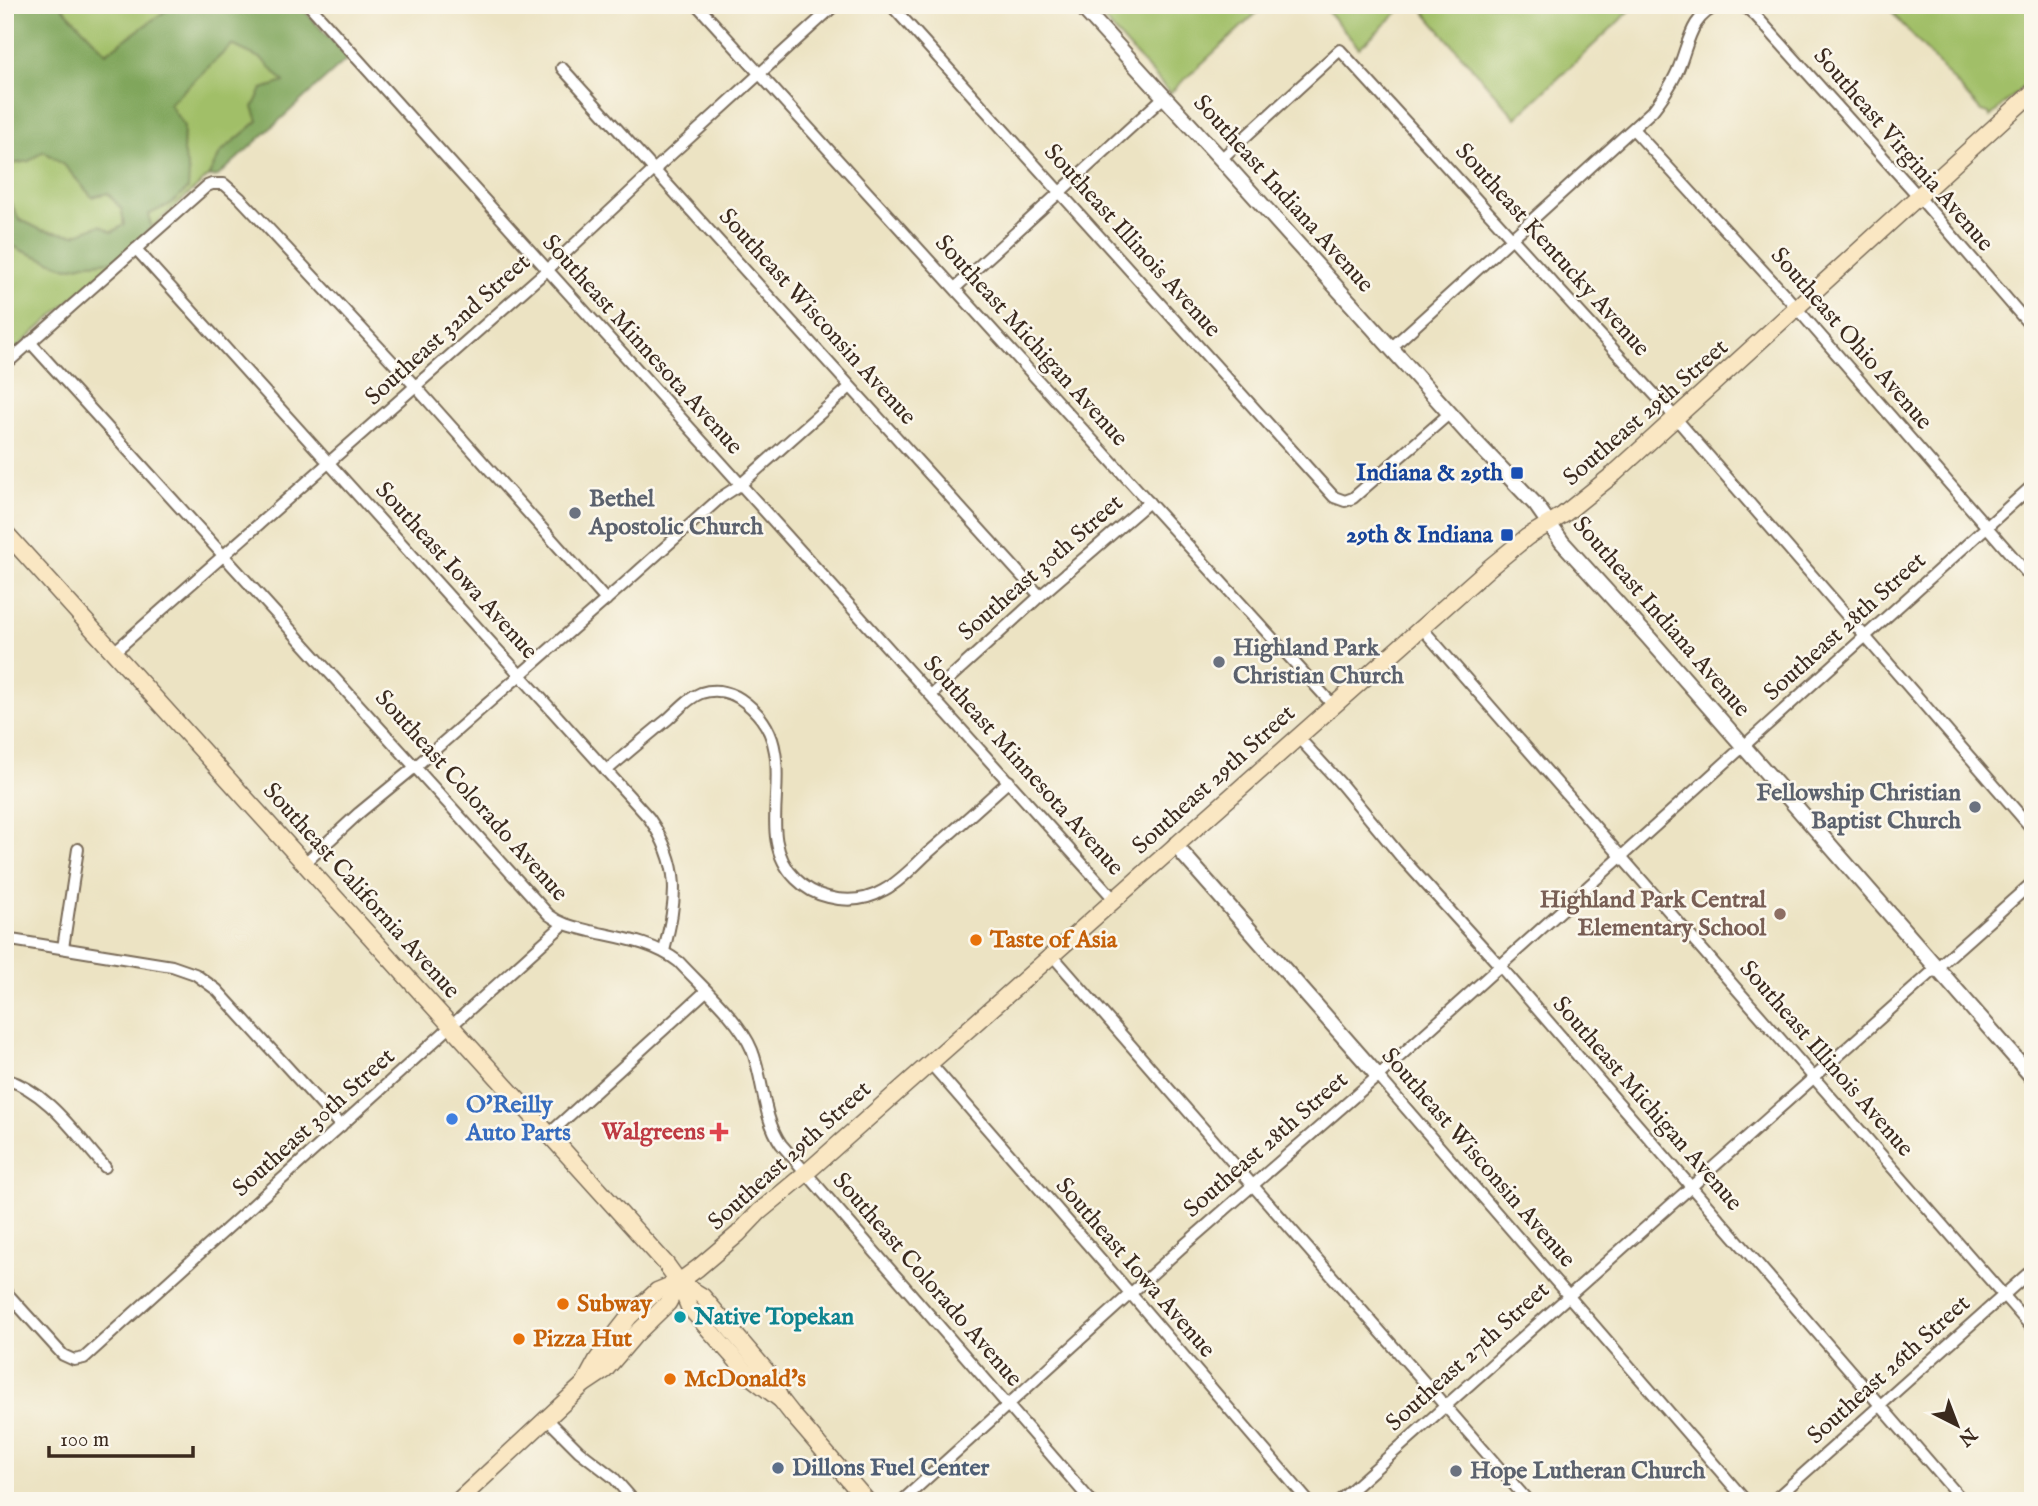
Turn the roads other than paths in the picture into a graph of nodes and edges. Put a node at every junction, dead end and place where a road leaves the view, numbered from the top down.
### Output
1 (309, 5) edge
2 (697, 5) edge
3 (835, 5) edge
4 (891, 5) edge
5 (1080, 5) edge
6 (1720, 5) edge
7 (1737, 5) edge
8 (562, 68) dead end
9 (760, 74) junction
10 (2033, 92) edge
11 (1164, 97) junction
12 (1633, 129) junction
13 (1221, 159) junction
14 (654, 170) junction
15 (1060, 194) junction
16 (1919, 197) junction
17 (1512, 239) junction
18 (136, 249) junction
19 (546, 271) junction
20 (955, 288) junction
21 (1797, 308) junction
22 (2033, 329) edge
23 (30, 342) junction
24 (1391, 348) junction
25 (5, 365) edge
26 (415, 387) junction
27 (850, 387) junction
28 (1450, 413) junction
29 (1675, 418) junction
30 (331, 463) junction
31 (740, 485) junction
32 (2033, 485) edge
33 (1149, 502) junction
34 (1549, 523) junction
35 (1987, 527) junction
36 (9, 543) edge
37 (224, 556) junction
38 (2033, 580) edge
39 (1040, 596) junction
40 (606, 600) junction
41 (1421, 627) junction
42 (1865, 638) junction
43 (114, 652) junction
44 (520, 674) junction
45 (931, 695) junction
46 (1333, 705) junction
47 (1297, 736) junction
48 (1744, 747) junction
49 (415, 767) junction
50 (607, 771) junction
51 (1009, 781) junction
52 (2033, 830) edge
53 (1175, 845) junction
54 (78, 849) dead end
55 (1621, 857) junction
56 (305, 863) junction
57 (2033, 882) edge
58 (1114, 899) junction
59 (564, 924) junction
60 (5, 939) edge
61 (63, 948) junction
62 (664, 951) junction
63 (1052, 955) junction
64 (1500, 966) junction
65 (1938, 968) junction
66 (706, 991) junction
67 (452, 1026) junction
68 (930, 1063) junction
69 (1378, 1076) junction
70 (1814, 1078) junction
71 (2033, 1078) edge
72 (5, 1079) edge
73 (341, 1126) junction
74 (549, 1134) junction
75 (105, 1167) dead end
76 (806, 1173) junction
77 (1253, 1185) junction
78 (1691, 1188) junction
79 (2033, 1269) edge
80 (679, 1282) junction
81 (5, 1291) edge
82 (1130, 1293) junction
83 (1568, 1296) junction
84 (2004, 1296) junction
85 (2033, 1329) edge
86 (1007, 1405) junction
87 (1881, 1405) junction
88 (1446, 1406) junction
89 (547, 1419) junction
90 (458, 1501) edge
91 (634, 1501) edge
92 (867, 1501) edge
93 (902, 1501) edge
94 (1091, 1501) edge
95 (1308, 1501) edge
96 (1339, 1501) edge
97 (1528, 1501) edge
98 (1746, 1501) edge
99 (1773, 1501) edge
100 (1963, 1501) edge

1 - 19 street, Southeast Minnesota Avenue
2 - 9 street, Southeast Michigan Avenue
3 - 9 street, Southeast 32nd Street
4 - 15 street, Southeast Illinois Avenue
5 - 11 street, Southeast Indiana Avenue
6 - 12 street
7 - 16 street, Southeast Virginia Avenue
8 - 14 street, Southeast Wisconsin Avenue
9 - 14 street, Southeast 32nd Street
9 - 20 street, Southeast Michigan Avenue
10 - 16 main road, Southeast 29th Street
11 - 13 street, Southeast Indiana Avenue
11 - 15 street
12 - 17 street
12 - 21 street, Southeast Ohio Avenue
13 - 17 street, Southeast Kentucky Avenue
13 - 24 street, Southeast Indiana Avenue
14 - 19 street, Southeast 32nd Street
14 - 27 street, Southeast Wisconsin Avenue
15 - 20 street
15 - 28 street, Southeast Illinois Avenue
16 - 21 main road, Southeast 29th Street
16 - 22 street, Southeast Virginia Avenue
17 - 24 street
17 - 29 street, Southeast Kentucky Avenue
18 - 23 street
18 - 26 street
18 - 30 street, Southeast Iowa Avenue
19 - 26 street, Southeast 32nd Street
19 - 31 street, Southeast Minnesota Avenue
20 - 33 street, Southeast Michigan Avenue
21 - 29 main road, Southeast 29th Street
21 - 35 street, Southeast Ohio Avenue
23 - 25 street
23 - 37 street, Southeast Colorado Avenue
24 - 28 street, Southeast Indiana Avenue
26 - 30 street, Southeast 32nd Street
26 - 40 street
27 - 31 street
27 - 39 street, Southeast Wisconsin Avenue
28 - 34 street, Southeast Indiana Avenue
29 - 34 main road, Southeast 29th Street
29 - 42 street, Southeast Kentucky Avenue
30 - 37 street, Southeast 32nd Street
30 - 44 street, Southeast Iowa Avenue
31 - 40 street
31 - 45 street, Southeast Minnesota Avenue
32 - 35 street, Southeast 28th Street
33 - 39 street, Southeast 30th Street
33 - 46 street, Southeast Michigan Avenue
34 - 41 main road, Southeast 29th Street
34 - 48 street, Southeast Indiana Avenue
35 - 38 street, Southeast Ohio Avenue
35 - 42 street, Southeast 28th Street
36 - 43 main road, Southeast California Avenue
37 - 43 street, Southeast 32nd Street
37 - 49 street, Southeast Colorado Avenue
39 - 45 street, Southeast 30th Street
40 - 44 street
41 - 46 main road, Southeast 29th Street
41 - 55 street, Southeast Illinois Avenue
42 - 48 street, Southeast 28th Street
42 - 52 street, Southeast Kentucky Avenue
43 - 56 main road, Southeast California Avenue
44 - 49 street
44 - 50 street, Southeast Iowa Avenue
45 - 51 street, Southeast Minnesota Avenue
46 - 47 main road, Southeast 29th Street
47 - 53 main road, Southeast 29th Street
47 - 64 street, Southeast Michigan Avenue
48 - 55 street, Southeast 28th Street
48 - 65 street, Southeast Indiana Avenue
49 - 56 street
49 - 59 street, Southeast Colorado Avenue
50 - 51 street
50 - 62 street, Southeast Iowa Avenue
51 - 58 street, Southeast Minnesota Avenue
53 - 58 main road, Southeast 29th Street
53 - 69 street, Southeast Wisconsin Avenue
54 - 61 street
55 - 64 street, Southeast 28th Street
55 - 70 street, Southeast Illinois Avenue
56 - 67 main road, Southeast California Avenue
57 - 65 street, Southeast 27th Street
58 - 63 main road, Southeast 29th Street
59 - 62 street, Southeast Colorado Avenue
59 - 67 street, Southeast 30th Street
60 - 61 street
61 - 73 street
62 - 66 street, Southeast Colorado Avenue
63 - 68 main road, Southeast 29th Street
63 - 77 street
64 - 69 street, Southeast 28th Street
64 - 78 street, Southeast Michigan Avenue
65 - 70 street, Southeast 27th Street
65 - 71 street, Southeast Indiana Avenue
66 - 74 street
66 - 76 street, Southeast Colorado Avenue
67 - 73 street, Southeast 30th Street
67 - 74 main road, Southeast California Avenue
68 - 76 main road, Southeast 29th Street
68 - 82 street, Southeast Iowa Avenue
69 - 77 street, Southeast 28th Street
69 - 83 street, Southeast Wisconsin Avenue
70 - 78 street, Southeast 27th Street
70 - 84 street, Southeast Illinois Avenue
72 - 75 street
73 - 81 street, Southeast 30th Street
74 - 80 main road, Southeast California Avenue
76 - 80 main road, Southeast 29th Street
76 - 86 street, Southeast Colorado Avenue
77 - 82 street, Southeast 28th Street
77 - 88 street
78 - 83 street, Southeast 27th Street
78 - 87 street, Southeast Michigan Avenue
79 - 84 street, Southeast 26th Street
80 - 89 main road, Southeast 29th Street
80 - 92 main road, Southeast California Avenue
82 - 86 street, Southeast 28th Street
82 - 95 street, Southeast Iowa Avenue
83 - 88 street, Southeast 27th Street
83 - 98 street, Southeast Wisconsin Avenue
84 - 85 street, Southeast Illinois Avenue
84 - 87 street, Southeast 26th Street
86 - 93 street, Southeast 28th Street
86 - 94 street, Southeast Colorado Avenue
87 - 99 street, Southeast 26th Street
87 - 100 street, Southeast Michigan Avenue
88 - 96 street, Southeast 27th Street
88 - 97 street
89 - 90 main road, Southeast 29th Street
89 - 91 street

